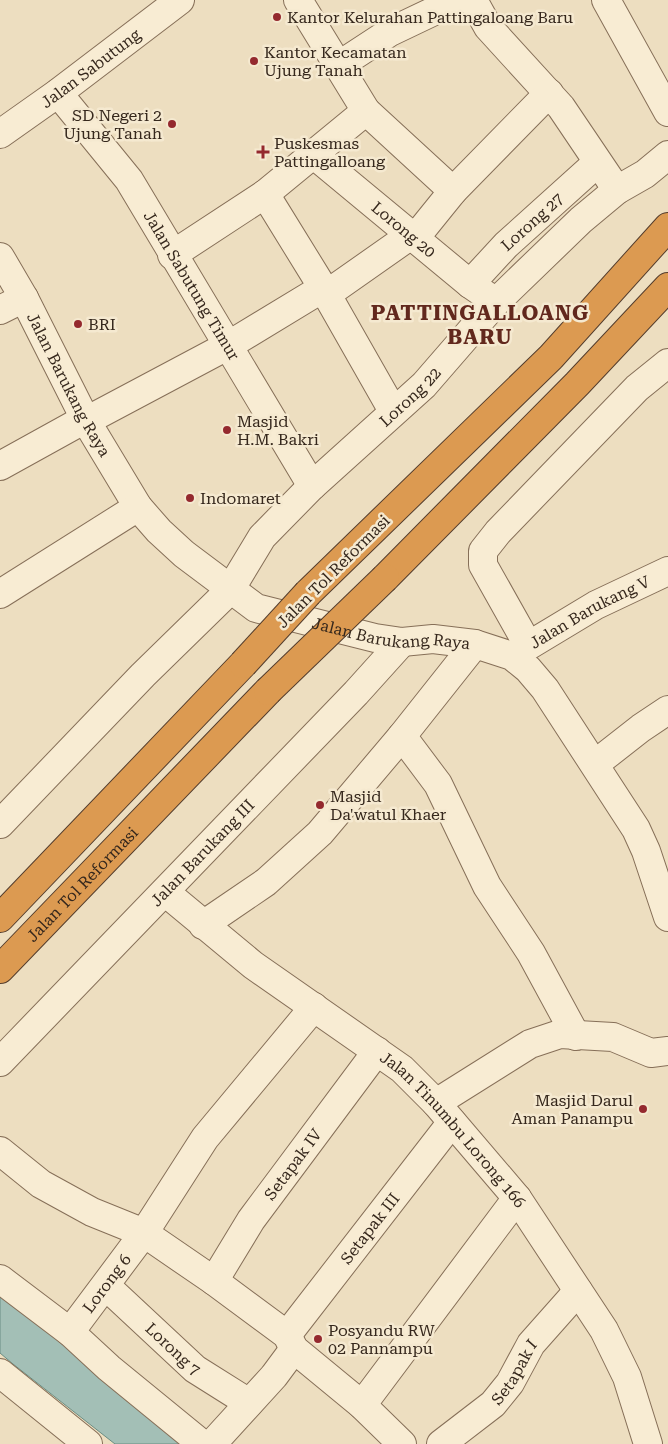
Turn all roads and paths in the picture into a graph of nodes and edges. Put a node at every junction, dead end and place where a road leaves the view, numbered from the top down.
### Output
1 (180, 0) edge
2 (298, 0) edge
3 (457, 0) edge
4 (473, 0) edge
5 (606, 0) edge
6 (338, 66) junction
7 (58, 93) junction
8 (549, 93) junction
9 (366, 111) junction
10 (668, 112) edge
11 (0, 134) edge
12 (313, 154) junction
13 (668, 155) edge
14 (596, 163) junction
15 (617, 190) junction
16 (453, 191) junction
17 (265, 194) junction
18 (668, 227) edge
19 (413, 237) junction
20 (172, 255) junction
21 (0, 256) edge
22 (470, 284) junction
23 (668, 287) edge
24 (325, 291) junction
25 (496, 302) junction
26 (12, 304) edge
27 (229, 344) junction
28 (668, 363) edge
29 (394, 412) junction
30 (86, 420) junction
31 (0, 466) edge
32 (312, 486) junction
33 (138, 506) junction
34 (668, 571) edge
35 (230, 590) junction
36 (0, 594) edge
37 (402, 642) junction
38 (474, 644) junction
39 (520, 651) junction
40 (668, 710) edge
41 (402, 736) junction
42 (595, 764) junction
43 (0, 824) edge
44 (164, 892) junction
45 (666, 904) edge
46 (0, 918) edge
47 (203, 925) junction
48 (0, 969) edge
49 (314, 1007) junction
50 (576, 1036) junction
51 (377, 1051) junction
52 (668, 1051) edge
53 (0, 1062) edge
54 (444, 1112) junction
55 (0, 1151) edge
56 (517, 1198) junction
57 (144, 1233) junction
58 (0, 1279) edge
59 (214, 1281) junction
60 (106, 1286) junction
61 (578, 1291) junction
62 (70, 1332) junction
63 (291, 1342) junction
64 (0, 1373) edge
65 (250, 1403) junction
66 (362, 1405) junction
67 (88, 1444) edge
68 (202, 1444) edge
69 (212, 1444) edge
70 (402, 1444) edge
71 (441, 1444) edge
72 (648, 1444) edge

1 - 7 street, Jalan Sabutung
2 - 6 street
3 - 6 street
4 - 8 street
5 - 10 street
6 - 9 street
7 - 11 street, Jalan Sabutung
7 - 20 street, Jalan Sabutung Timur
8 - 14 street
8 - 16 street
9 - 12 street
9 - 16 street
12 - 17 street
12 - 19 street, Lorong 20
13 - 15 street, Lorong 22
14 - 15 street
14 - 22 street, Lorong 27
15 - 25 street, Lorong 22
16 - 19 street
17 - 20 street
17 - 24 street
18 - 46 highway, Jalan Tol Reformasi, bridge
19 - 22 street, Lorong 20
19 - 24 street
20 - 27 street, Jalan Sabutung Timur
21 - 26 street, Jalan Barukang Raya
22 - 25 street, Lorong 20
23 - 48 highway, Jalan Tol Reformasi, bridge
24 - 27 street
24 - 29 street
25 - 29 street, Lorong 22
26 - 30 street, Jalan Barukang Raya
27 - 30 street
27 - 32 street, Jalan Sabutung Timur
28 - 39 street
29 - 32 street, Lorong 22
30 - 31 street
30 - 33 street, Jalan Barukang Raya
32 - 35 street, Lorong 22
33 - 35 street, Jalan Barukang Raya
33 - 36 street
34 - 39 street, Jalan Barukang V
35 - 37 street, Jalan Barukang Raya
35 - 43 street
37 - 38 street, Jalan Barukang Raya
37 - 44 street, Jalan Barukang III
38 - 39 street, Jalan Barukang Raya
38 - 41 street
39 - 42 street, Jalan Barukang Raya
40 - 42 street
41 - 47 street
41 - 50 street
42 - 45 street, Jalan Barukang Raya
44 - 47 street, Jalan Tinumbu Lorong 166
44 - 53 street, Jalan Barukang III
47 - 49 street, Jalan Tinumbu Lorong 166
49 - 51 street, Jalan Tinumbu Lorong 166
49 - 57 street, Lorong 6
50 - 52 street
50 - 54 street
51 - 54 street, Jalan Tinumbu Lorong 166
51 - 59 street, Setapak IV
54 - 56 street, Jalan Tinumbu Lorong 166
54 - 63 street, Setapak III
55 - 57 street
56 - 61 street, Jalan Tinumbu Lorong 166
56 - 66 street
57 - 59 street
57 - 60 street, Lorong 6
58 - 62 street
59 - 63 street
60 - 62 street, Lorong 6
60 - 65 street, Lorong 7
61 - 71 street, Setapak I
61 - 72 street, Jalan Tinumbu Lorong 166
62 - 68 street
63 - 65 street, Setapak III
63 - 66 street
64 - 67 street
65 - 69 street, Setapak III
66 - 70 street

